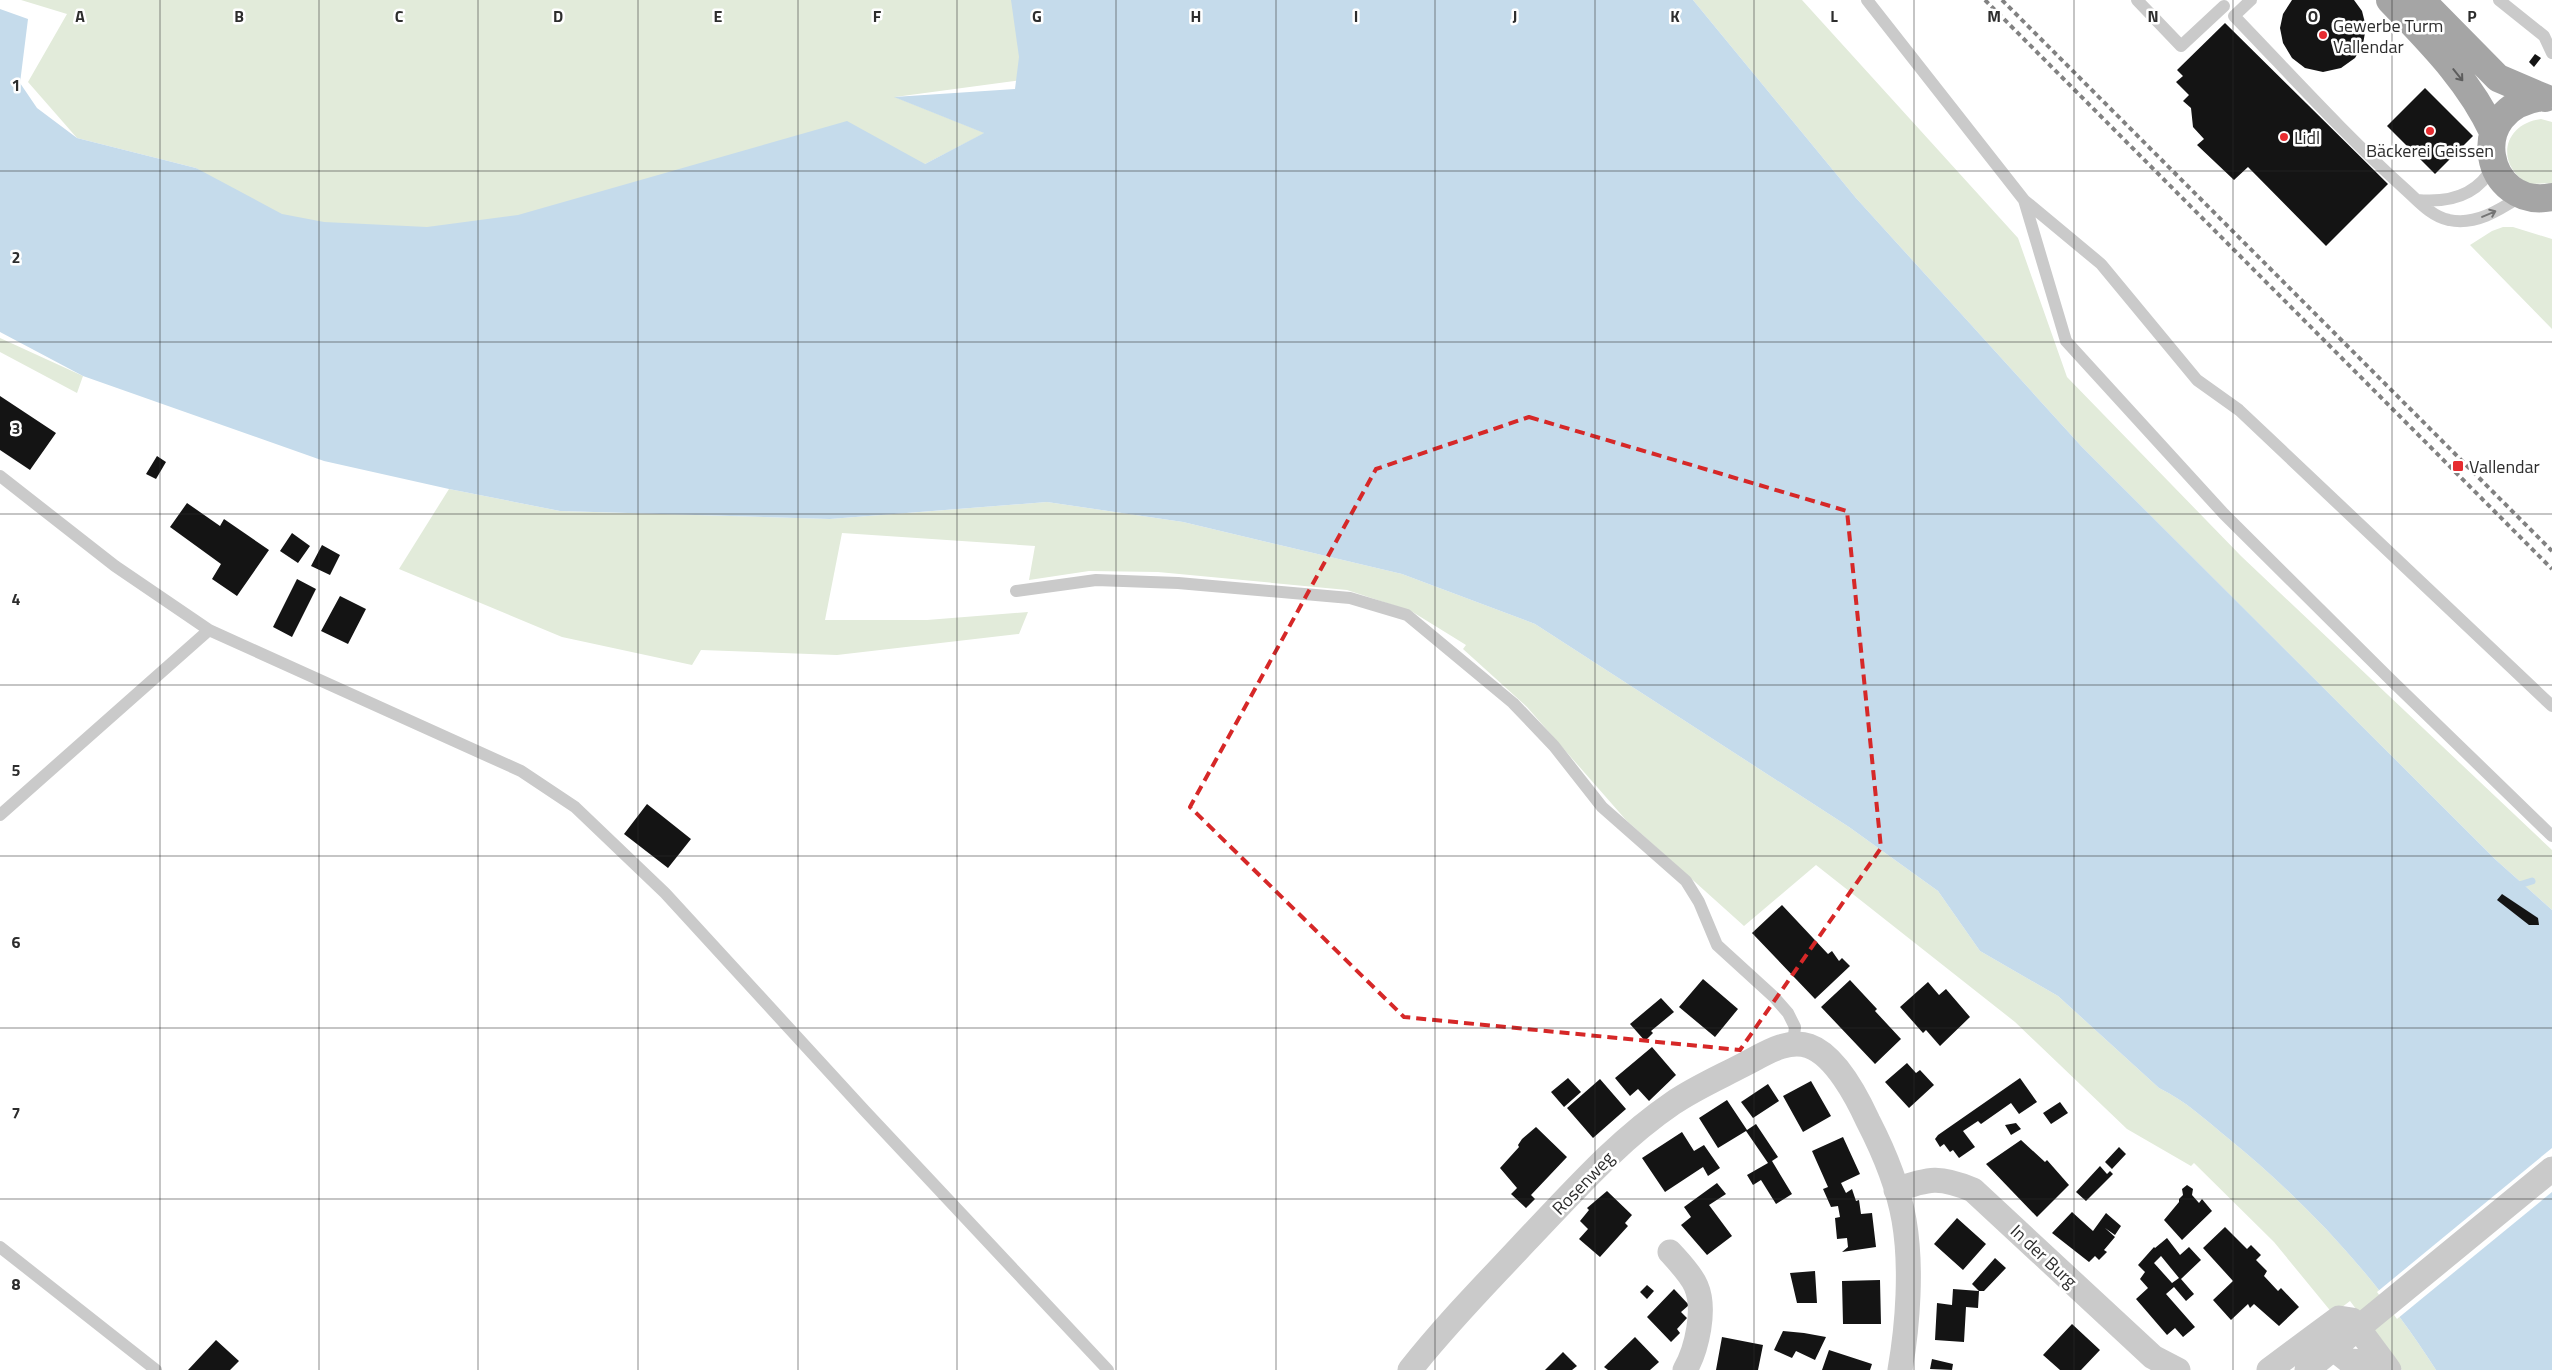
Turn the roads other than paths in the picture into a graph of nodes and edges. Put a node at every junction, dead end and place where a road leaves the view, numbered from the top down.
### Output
1 (1854, 0) edge
2 (2137, 0) edge
3 (2251, 0) edge
4 (2390, 0) edge
5 (2421, 0) edge
6 (2499, 0) edge
7 (1868, 1) edge
8 (2224, 6) dead end
9 (2552, 53) edge
10 (2547, 98) edge
11 (2494, 132) junction
12 (2494, 165) junction
13 (2535, 196) edge
14 (2024, 200) junction
15 (2417, 200) junction
16 (2552, 214) edge
17 (0, 476) edge
18 (1016, 591) dead end
19 (210, 630) junction
20 (2552, 706) edge
21 (0, 815) edge
22 (2552, 836) edge
23 (1793, 1044) junction
24 (2552, 1169) edge
25 (1896, 1190) junction
26 (0, 1247) edge
27 (1670, 1252) dead end
28 (2316, 1335) junction
29 (2386, 1367) edge
30 (156, 1370) edge
31 (1108, 1370) edge
32 (1410, 1370) edge
33 (1685, 1370) edge
34 (1900, 1370) edge
35 (2178, 1370) edge
36 (2268, 1370) edge
37 (2307, 1370) edge

1 - 7 lane
2 - 8 lane
3 - 15 lane
4 -> 11 main road
5 - 10 main road
6 - 9 lane
7 - 14 lane
10 - 11 main road
11 - 12 main road
12 - 13 main road
12 - 15 lane
15 -> 13 lane
13 - 16 main road
14 - 20 lane
14 - 22 lane
17 - 19 lane
18 - 23 lane
19 - 21 lane
19 - 31 lane
23 - 25 street
23 - 32 street, Rosenweg
24 - 37 street
25 - 34 street
25 - 35 street, In der Burg
26 - 30 lane
27 - 33 street
28 - 29 street
28 - 29 street
28 - 36 street

